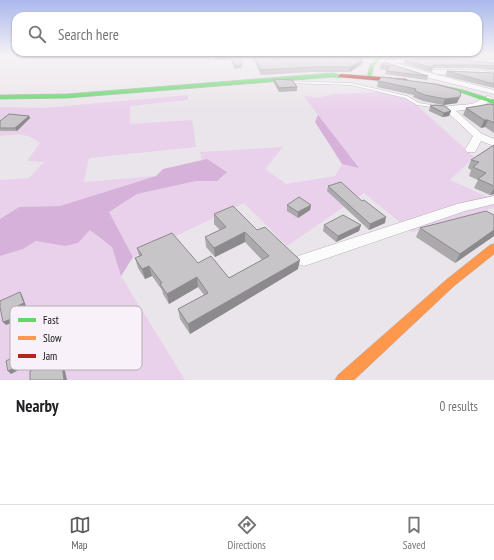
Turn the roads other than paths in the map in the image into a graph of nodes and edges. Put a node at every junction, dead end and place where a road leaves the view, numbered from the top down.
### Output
1 (369, 74) edge
2 (425, 74) joint
3 (430, 74) edge
4 (294, 77) junction
5 (369, 77) junction
6 (283, 81) junction
7 (461, 83) junction
8 (465, 92) junction
9 (0, 97) edge
10 (492, 98) edge
11 (0, 103) edge
12 (448, 109) junction
13 (478, 136) junction
14 (494, 143) edge
15 (471, 150) dead end
16 (494, 200) edge
17 (494, 248) edge
18 (304, 260) dead end
19 (343, 380) edge

1 - 5 main road
2 - 3 street
2 - 7 street
4 - 5 main road
4 - 6 main road
4 - 9 main road
5 - 8 main road
6 - 11 main road
6 - 12 lane
7 - 8 street
7 - 10 street
8 - 10 main road
10 - 12 street
12 - 13 street
13 - 14 street
13 - 15 street
16 - 18 street
17 - 19 main road

